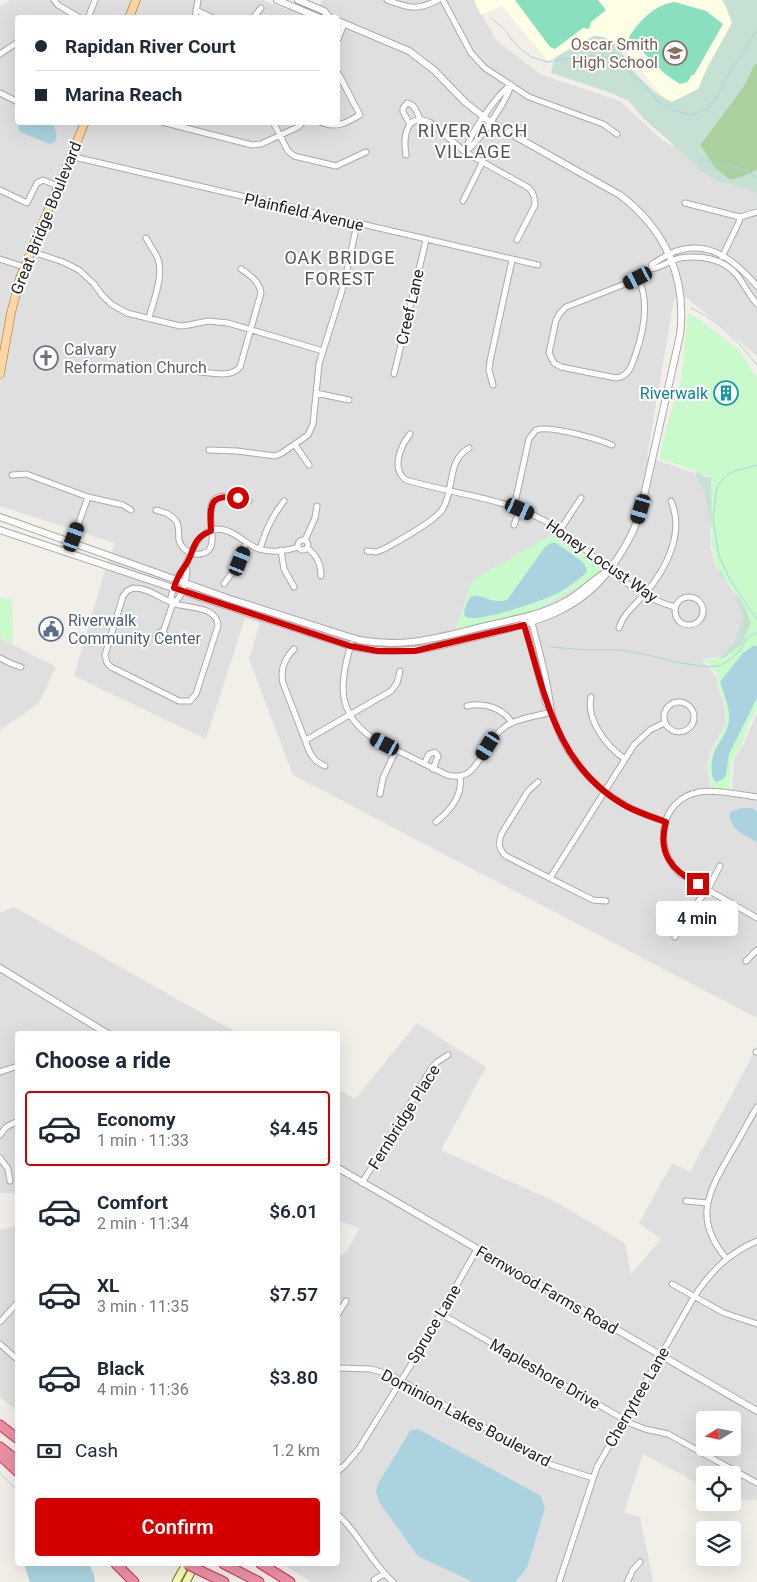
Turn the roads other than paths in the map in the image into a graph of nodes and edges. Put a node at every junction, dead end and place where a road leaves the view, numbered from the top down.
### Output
1 (54, 0) edge
2 (95, 0) edge
3 (136, 0) edge
4 (198, 0) edge
5 (278, 0) edge
6 (298, 0) edge
7 (387, 0) edge
8 (438, 0) edge
9 (443, 0) edge
10 (261, 8) dead end
11 (196, 10) junction
12 (75, 15) edge
13 (89, 15) edge
14 (130, 15) edge
15 (195, 15) edge
16 (207, 15) edge
17 (256, 15) edge
18 (313, 15) edge
19 (327, 15) edge
20 (341, 23) edge
21 (15, 44) edge
22 (0, 54) edge
23 (340, 77) edge
24 (511, 85) junction
25 (0, 93) edge
26 (15, 100) edge
27 (484, 118) junction
28 (420, 119) junction
29 (490, 122) junction
30 (410, 124) junction
31 (83, 125) edge
32 (174, 125) edge
33 (274, 125) edge
34 (300, 125) edge
35 (327, 125) edge
36 (340, 125) edge
37 (340, 125) edge
38 (617, 134) dead end
39 (280, 136) junction
40 (366, 152) dead end
41 (465, 152) junction
42 (406, 155) dead end
43 (70, 156) junction
44 (482, 163) junction
45 (58, 186) junction
46 (0, 190) edge
47 (463, 201) dead end
48 (686, 203) dead end
49 (757, 212) edge
50 (740, 217) junction
51 (357, 224) junction
52 (146, 238) dead end
53 (426, 240) junction
54 (517, 240) dead end
55 (30, 251) junction
56 (723, 255) junction
57 (671, 257) junction
58 (0, 259) edge
59 (512, 260) junction
60 (718, 262) junction
61 (24, 266) junction
62 (538, 266) dead end
63 (241, 269) dead end
64 (638, 278) junction
65 (757, 286) edge
66 (757, 304) edge
67 (149, 318) junction
68 (251, 328) junction
69 (323, 351) junction
70 (200, 372) dead end
71 (0, 374) edge
72 (394, 374) dead end
73 (493, 385) dead end
74 (316, 393) junction
75 (349, 400) dead end
76 (410, 434) dead end
77 (295, 445) junction
78 (612, 445) dead end
79 (469, 448) dead end
80 (209, 450) dead end
81 (309, 465) dead end
82 (12, 475) dead end
83 (449, 490) junction
84 (88, 497) junction
85 (581, 498) dead end
86 (249, 501) dead end
87 (284, 501) dead end
88 (671, 501) dead end
89 (317, 506) dead end
90 (514, 507) junction
91 (520, 509) junction
92 (131, 510) dead end
93 (156, 510) dead end
94 (0, 517) edge
95 (514, 525) dead end
96 (0, 530) edge
97 (560, 530) junction
98 (211, 531) junction
99 (306, 540) junction
100 (72, 542) junction
101 (246, 542) junction
102 (298, 547) junction
103 (307, 548) junction
104 (260, 549) junction
105 (281, 550) junction
106 (367, 551) dead end
107 (68, 553) junction
108 (190, 553) junction
109 (185, 566) junction
110 (610, 570) junction
111 (321, 576) dead end
112 (176, 579) junction
113 (185, 583) junction
114 (224, 584) dead end
115 (294, 587) dead end
116 (174, 588) junction
117 (182, 591) junction
118 (645, 594) junction
119 (173, 604) junction
120 (675, 607) junction
121 (531, 619) junction
122 (523, 621) junction
123 (618, 628) dead end
124 (163, 632) dead end
125 (352, 638) junction
126 (350, 646) junction
127 (294, 649) dead end
128 (0, 658) edge
129 (21, 667) dead end
130 (400, 671) dead end
131 (591, 698) dead end
132 (467, 706) dead end
133 (552, 712) junction
134 (350, 715) junction
135 (512, 723) junction
136 (664, 723) junction
137 (306, 740) junction
138 (396, 750) junction
139 (625, 759) junction
140 (424, 764) junction
141 (325, 766) dead end
142 (433, 769) junction
143 (460, 776) junction
144 (538, 782) dead end
145 (604, 792) junction
146 (380, 794) dead end
147 (757, 798) edge
148 (436, 822) dead end
149 (666, 822) junction
150 (720, 866) dead end
151 (550, 878) junction
152 (708, 889) junction
153 (606, 901) dead end
154 (757, 918) edge
155 (675, 937) dead end
156 (757, 950) edge
157 (746, 961) dead end
158 (0, 968) edge
159 (103, 1031) edge
160 (448, 1055) dead end
161 (15, 1067) edge
162 (0, 1072) edge
163 (757, 1107) edge
164 (15, 1122) edge
165 (0, 1135) edge
166 (0, 1158) edge
167 (340, 1169) edge
168 (10, 1181) dead end
169 (362, 1183) junction
170 (686, 1201) dead end
171 (707, 1204) junction
172 (757, 1241) edge
173 (477, 1250) junction
174 (726, 1258) junction
175 (672, 1284) dead end
176 (694, 1297) junction
177 (346, 1301) dead end
178 (15, 1305) edge
179 (340, 1311) edge
180 (441, 1314) junction
181 (0, 1322) edge
182 (757, 1324) edge
183 (0, 1344) edge
184 (661, 1355) junction
185 (15, 1357) edge
186 (340, 1368) edge
187 (400, 1380) junction
188 (757, 1411) edge
189 (624, 1419) junction
190 (2, 1427) edge
191 (15, 1435) edge
192 (0, 1447) edge
193 (0, 1455) edge
194 (15, 1459) edge
195 (15, 1469) edge
196 (340, 1469) edge
197 (593, 1478) junction
198 (757, 1484) edge
199 (340, 1518) edge
200 (640, 1562) dead end
201 (118, 1566) edge
202 (185, 1566) edge
203 (190, 1566) edge
204 (195, 1566) edge
205 (228, 1566) edge
206 (264, 1566) edge
207 (384, 1574) junction
208 (374, 1580) dead end
209 (134, 1582) edge
210 (176, 1582) edge
211 (186, 1582) edge
212 (224, 1582) edge
213 (259, 1582) edge
214 (290, 1582) edge
215 (393, 1582) edge
216 (559, 1582) edge
217 (627, 1582) edge

1 - 12 street
2 - 13 street
3 - 14 main road
4 - 11 street
5 - 18 street
6 - 19 street
7 - 8 street
9 - 24 street
10 - 17 street
11 - 15 street
11 - 16 street
20 - 27 street
21 - 22 street
23 - 36 street
24 - 27 street
24 - 29 street
24 - 38 street
25 - 26 street
27 - 29 street
27 - 41 street
28 - 30 street
28 - 30 street
28 - 41 street
29 - 41 street
29 - 57 street
30 - 42 street
31 - 43 main road, Great Bridge Boulevard
32 - 39 street
33 - 39 street
34 - 39 street
35 - 37 street
39 - 40 street
41 - 44 street
43 - 45 main road, Great Bridge Boulevard
43 - 51 street, Plainfield Avenue
44 - 47 street
44 - 54 street
45 - 46 street
45 - 55 main road, Great Bridge Boulevard
48 - 50 street
49 - 50 street
50 - 56 street
51 - 53 street, Plainfield Avenue
51 - 69 street
52 - 67 street
53 - 59 street, Plainfield Avenue
53 - 72 street, Creef Lane
55 - 61 main road, Great Bridge Boulevard
55 - 67 street
56 - 57 street
56 - 60 street
56 - 65 street
57 - 60 street
57 - 64 street
57 - 110 street
58 - 61 street
59 - 62 street, Plainfield Avenue
59 - 73 street
60 - 66 street
61 - 71 main road, Great Bridge Boulevard
63 - 68 street
64 - 64 street
67 - 68 street
68 - 69 street
68 - 70 street
69 - 74 street
74 - 75 street
74 - 77 street
76 - 83 street, Honey Locust Way
77 - 80 street
77 - 81 street
78 - 90 street
79 - 83 street
82 - 84 street
83 - 90 street, Honey Locust Way
83 - 106 street
84 - 92 street
84 - 100 street
85 - 97 street
86 - 98 street
87 - 104 street
88 - 118 street
89 - 99 street
90 - 91 street, Honey Locust Way
91 - 95 street
91 - 97 street, Honey Locust Way
93 - 108 street
94 - 100 street
96 - 107 street
97 - 110 street, Honey Locust Way
98 - 101 street
98 - 108 street
98 - 108 street
99 - 102 street
99 - 103 street
100 - 107 street
100 - 112 street
101 - 104 street
101 - 114 street
102 - 103 street
102 - 105 street
103 - 111 street
104 - 105 street
105 - 115 street
107 - 116 street
108 - 109 street
109 - 112 street
109 - 113 street
110 - 118 street, Honey Locust Way
110 - 121 street
112 - 113 street
112 - 116 street
113 - 117 street
113 - 125 street
116 - 117 street
116 - 119 street
117 - 119 street
117 - 126 street
118 - 120 street, Honey Locust Way
118 - 123 street
119 - 119 street
119 - 124 street
120 - 120 street, Honey Locust Way
121 - 122 street
121 - 133 street
122 - 125 street
122 - 126 street
122 - 133 street
125 - 126 street
126 - 134 street
127 - 137 street
128 - 129 street
130 - 134 street
131 - 139 street
132 - 135 street
133 - 135 street
133 - 145 street
134 - 137 street
134 - 138 street
135 - 143 street
136 - 136 street
136 - 139 street
137 - 141 street
138 - 140 street
138 - 146 street
139 - 145 street
140 - 142 street
140 - 142 street
142 - 143 street
143 - 148 street
144 - 151 street
145 - 149 street
145 - 151 street
147 - 149 street
149 - 152 street
150 - 152 street
151 - 153 street
152 - 154 street
152 - 155 street
156 - 157 street
158 - 159 street
160 - 169 street, Fernbridge Place
161 - 162 street
163 - 171 street
164 - 165 street
166 - 168 street
167 - 169 street, Fernwood Farms Road
169 - 173 street, Fernwood Farms Road
170 - 171 street
171 - 174 street
172 - 174 street, Cherrytree Lane
173 - 180 street, Spruce Lane
173 - 184 street, Fernwood Farms Road
174 - 176 street, Cherrytree Lane
175 - 176 street
176 - 182 street
176 - 184 street, Cherrytree Lane
177 - 179 street
178 - 181 street
180 - 187 street, Spruce Lane
180 - 189 street, Mapleshore Drive
183 - 185 street
184 - 188 street, Fernwood Farms Road
184 - 189 street, Cherrytree Lane
186 - 187 street, Dominion Lakes Boulevard
187 - 196 street, Spruce Lane
187 - 197 street, Dominion Lakes Boulevard
189 - 197 street, Cherrytree Lane
189 - 198 street, Mapleshore Drive
190 - 191 highway
192 - 194 highway
193 - 195 highway
197 - 216 street, Cherrytree Lane
199 - 207 street
200 - 217 street
201 - 209 highway
202 - 210 main road
203 - 212 highway, bridge
204 - 211 main road
205 - 213 highway
206 - 214 highway
207 - 208 street
207 - 215 street

